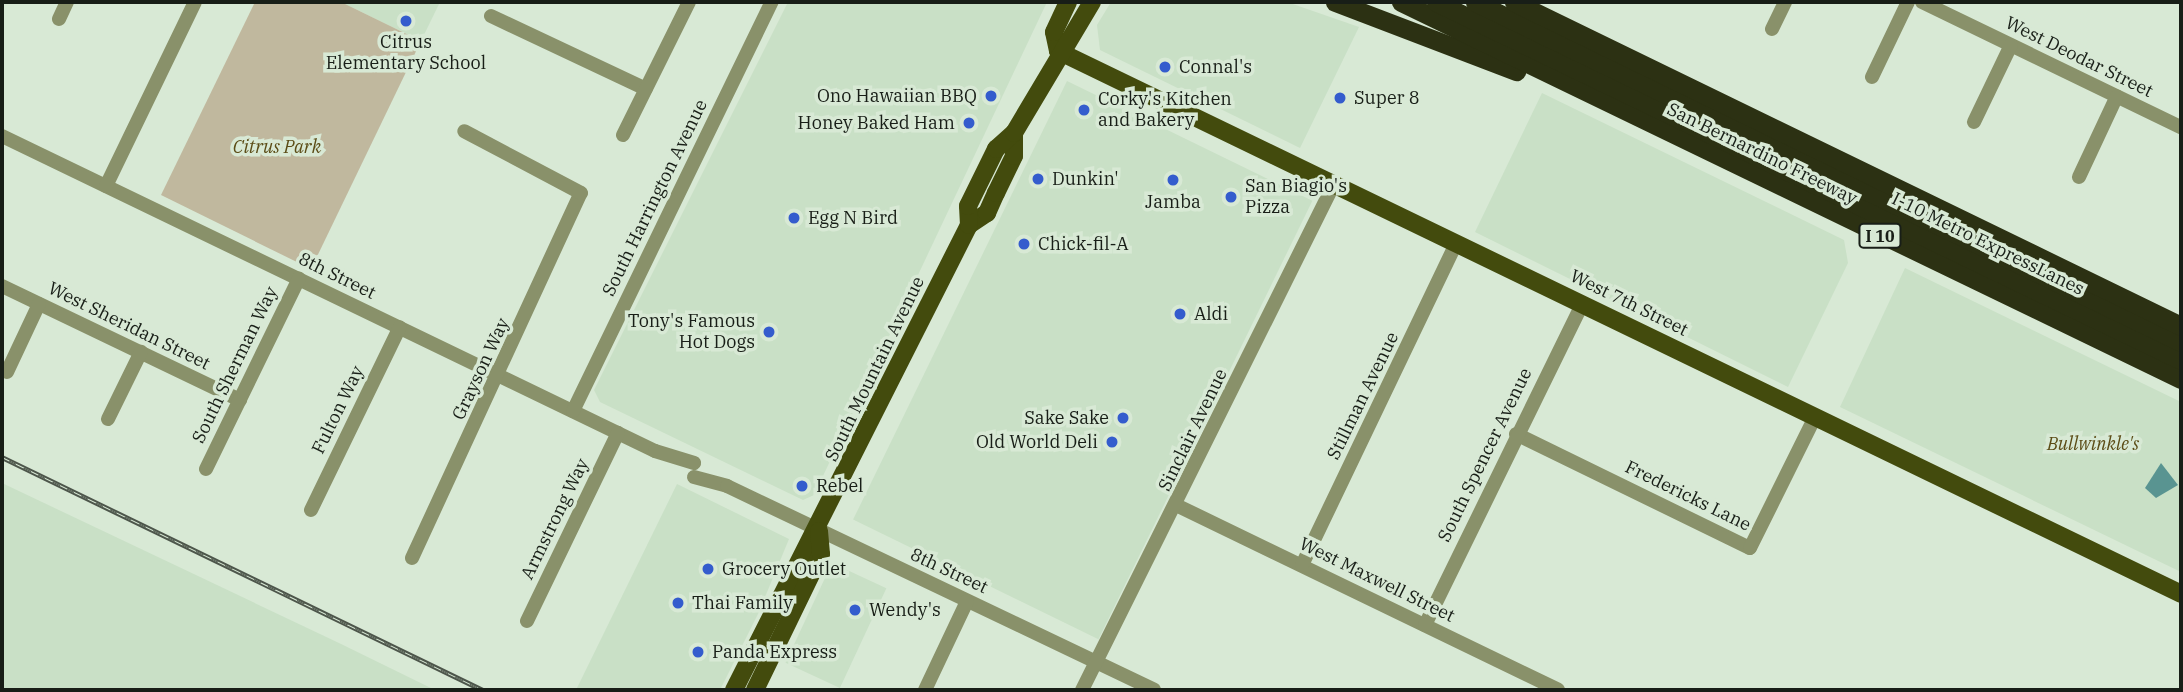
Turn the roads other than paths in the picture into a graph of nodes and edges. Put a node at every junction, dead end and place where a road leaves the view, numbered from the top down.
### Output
1 (67, 2) edge
2 (195, 2) edge
3 (689, 2) edge
4 (772, 2) edge
5 (1068, 2) edge
6 (1092, 2) edge
7 (1335, 2) edge
8 (1404, 2) edge
9 (1436, 2) edge
10 (1475, 2) edge
11 (1493, 2) edge
12 (1514, 2) edge
13 (1542, 2) edge
14 (1785, 2) edge
15 (1908, 2) edge
16 (1922, 2) edge
17 (491, 16) dead end
18 (59, 19) dead end
19 (1523, 25) junction
20 (1772, 29) dead end
21 (1497, 32) junction
22 (2011, 46) junction
23 (1058, 51) junction
24 (1872, 77) dead end
25 (1678, 82) junction
26 (646, 89) junction
27 (1580, 89) junction
28 (2117, 96) junction
29 (1974, 122) dead end
30 (2181, 127) edge
31 (464, 131) dead end
32 (623, 135) dead end
33 (2, 136) edge
34 (2079, 177) dead end
35 (1334, 184) junction
36 (106, 186) junction
37 (1456, 243) junction
38 (299, 278) junction
39 (2, 286) edge
40 (1582, 303) junction
41 (39, 304) junction
42 (2181, 326) edge
43 (400, 327) junction
44 (2181, 342) edge
45 (141, 352) junction
46 (2181, 360) edge
47 (7, 372) dead end
48 (500, 376) junction
49 (2181, 379) edge
50 (240, 400) junction
51 (573, 411) junction
52 (1815, 416) junction
53 (108, 419) dead end
54 (618, 433) junction
55 (1516, 434) junction
56 (206, 469) dead end
57 (1178, 506) junction
58 (311, 510) dead end
59 (820, 531) junction
60 (412, 558) dead end
61 (1302, 565) junction
62 (2181, 594) edge
63 (967, 601) junction
64 (777, 602) junction
65 (527, 621) dead end
66 (1425, 625) junction
67 (750, 656) junction
68 (770, 658) junction
69 (1096, 662) junction
70 (734, 690) edge
71 (746, 690) edge
72 (755, 690) edge
73 (925, 690) edge
74 (1082, 690) edge
75 (1154, 690) edge
76 (1558, 690) edge

1 - 18 street
2 - 36 street
3 - 26 street
4 - 51 street, South Harrington Avenue
5 - 23 main road, South Mountain Avenue
6 - 23 main road, South Mountain Avenue
7 - 27 highway
8 - 21 highway
8 - 27 highway, San Bernardino Freeway / I 10
9 - 21 highway, I-10 Metro ExpressLanes
10 - 19 highway, I-10 Metro ExpressLanes
11 - 19 highway
12 - 25 highway, San Bernardino Freeway
13 - 25 highway
14 - 20 street
15 - 24 street
16 - 22 street, West Deodar Street
17 - 26 street
19 - 44 highway, I-10 Metro ExpressLanes
21 - 46 highway, I-10 Metro ExpressLanes
22 - 28 street, West Deodar Street
22 - 29 street
23 - 35 main road, West 7th Street
23 - 59 main road, South Mountain Avenue
25 - 42 highway, San Bernardino Freeway
26 - 32 street
27 - 49 highway, San Bernardino Freeway / I 10
28 - 30 street, West Deodar Street
28 - 34 street
31 - 48 street, Grayson Way
33 - 36 street, 8th Street
35 - 37 main road, West 7th Street
35 - 57 street, Sinclair Avenue
36 - 38 street, 8th Street
37 - 40 main road, West 7th Street
37 - 61 street, Stillman Avenue
38 - 43 street, 8th Street
38 - 50 street, South Sherman Way
39 - 41 street, West Sheridan Street
40 - 52 main road, West 7th Street
40 - 55 street, South Spencer Avenue
41 - 45 street, West Sheridan Street
41 - 47 street
43 - 48 street, 8th Street
43 - 58 street, Fulton Way
45 - 50 street, West Sheridan Street
45 - 53 street
48 - 51 street, 8th Street
48 - 60 street, Grayson Way
50 - 56 street, South Sherman Way
51 - 54 street, 8th Street
52 - 55 street, Fredericks Lane
52 - 62 main road, West 7th Street
54 - 59 street, 8th Street
54 - 65 street, Armstrong Way
55 - 66 street, South Spencer Avenue
57 - 61 street, West Maxwell Street
57 - 69 street, Sinclair Avenue
59 - 63 street, 8th Street
59 - 64 main road, South Mountain Avenue
59 - 68 main road, South Mountain Avenue
61 - 66 street, West Maxwell Street
63 - 69 street, 8th Street
63 - 73 street
64 - 67 main road, South Mountain Avenue
64 - 68 main road
66 - 76 street, West Maxwell Street
67 - 70 main road, South Mountain Avenue
67 - 71 main road
68 - 72 main road, South Mountain Avenue
69 - 74 street, Sinclair Avenue
69 - 75 street, 8th Street

